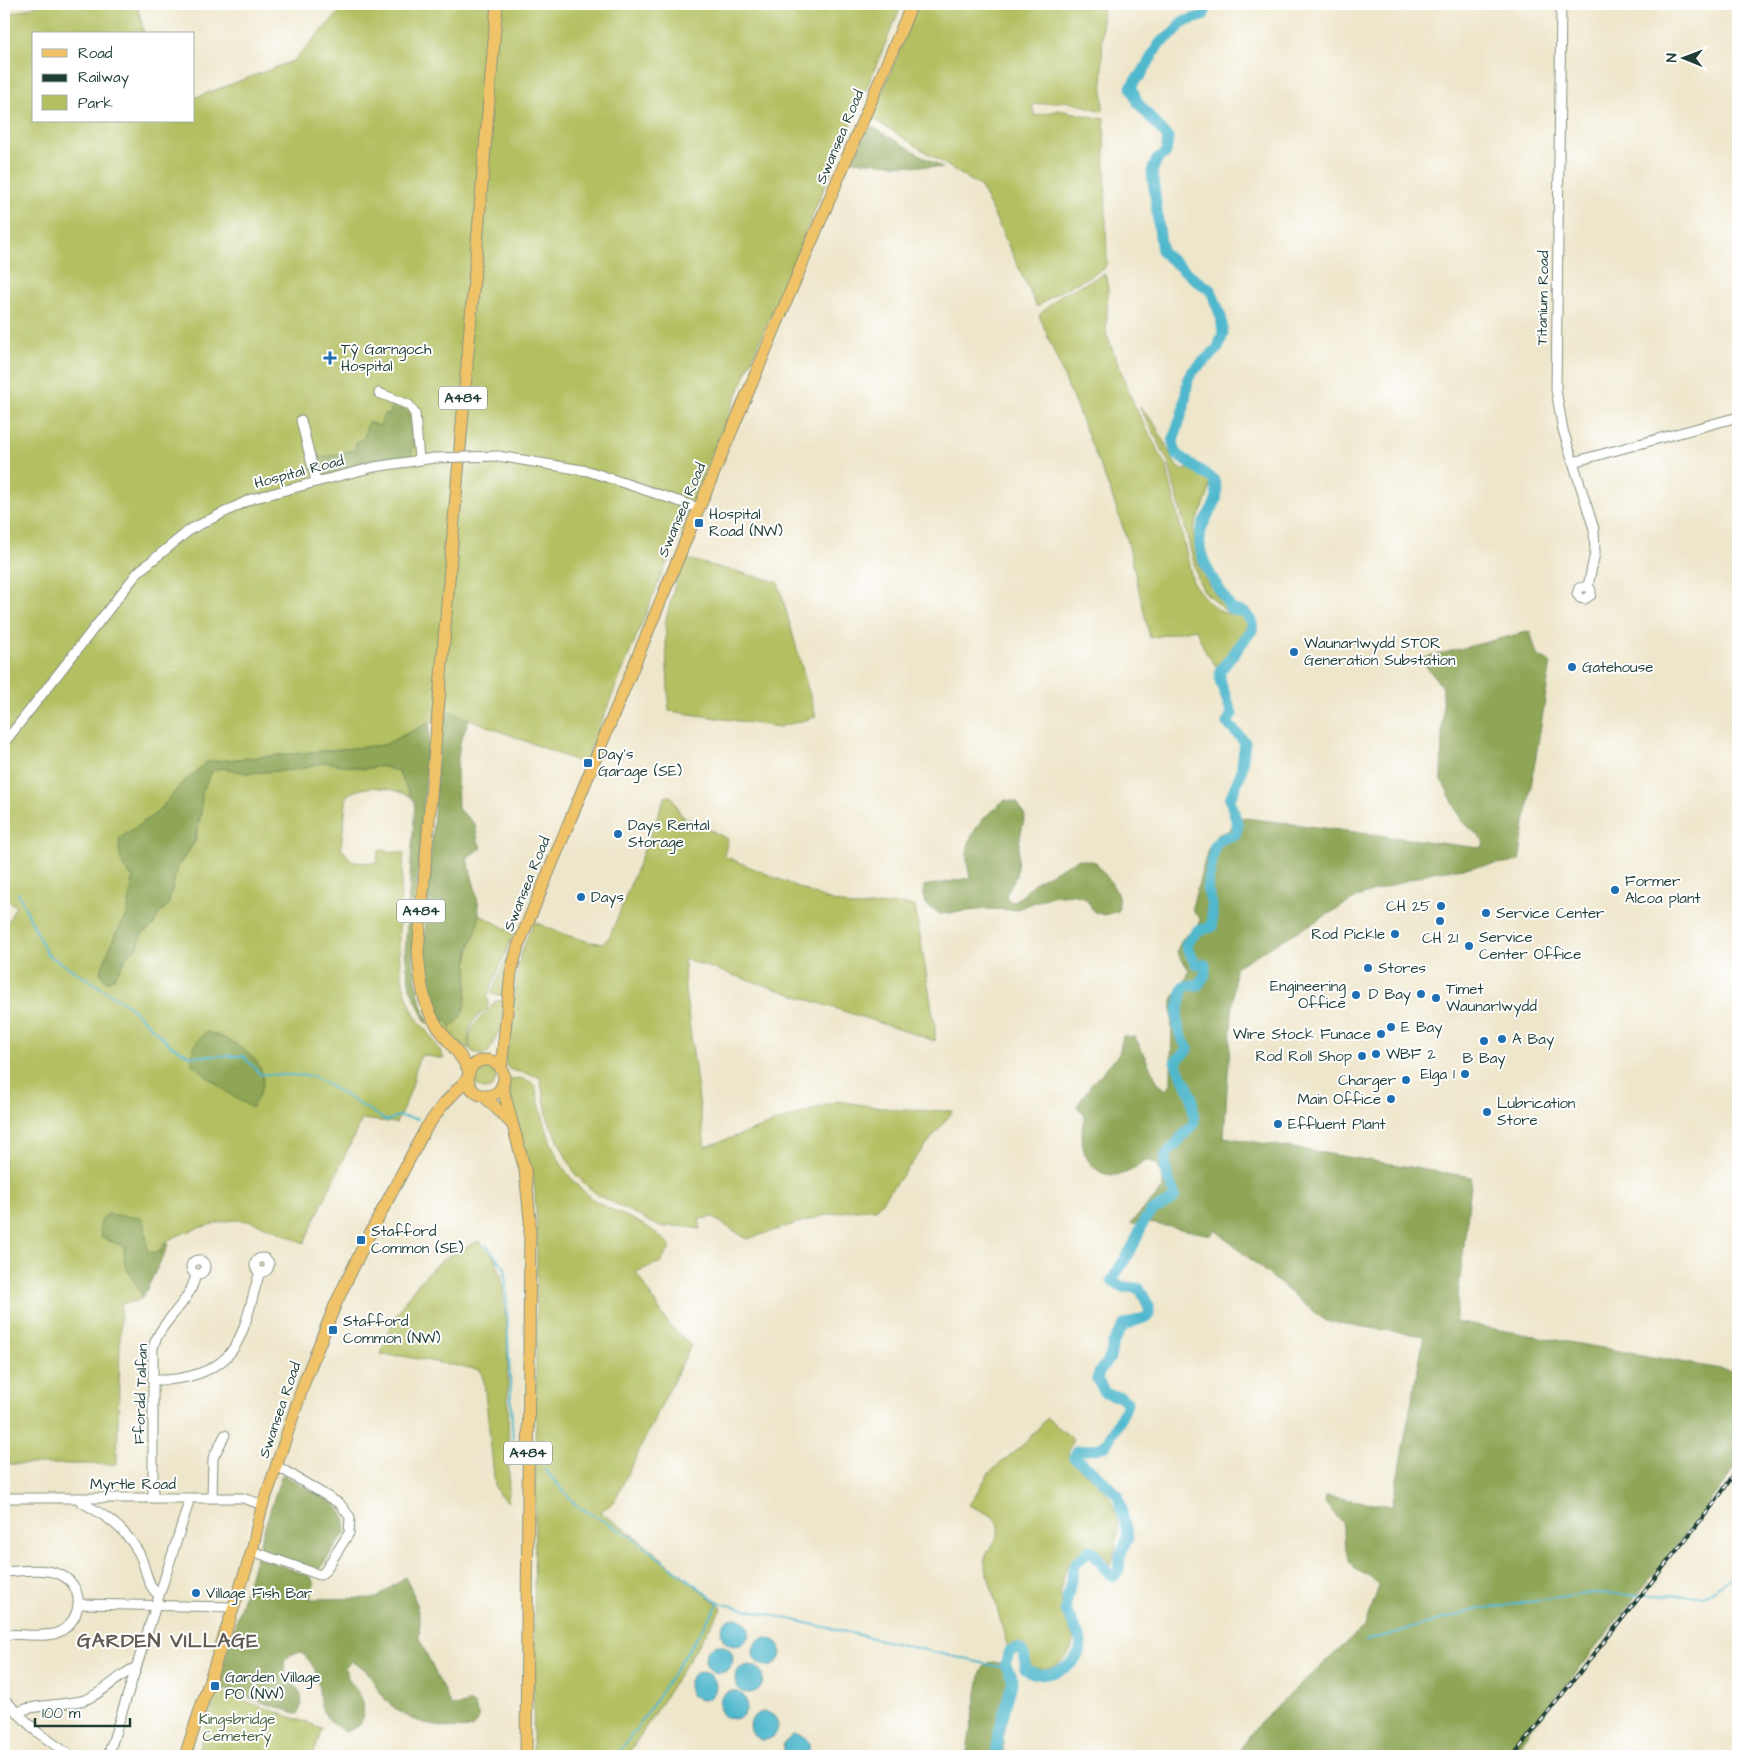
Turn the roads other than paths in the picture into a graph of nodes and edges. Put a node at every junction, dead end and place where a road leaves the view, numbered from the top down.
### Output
1 (497, 4) edge
2 (912, 4) edge
3 (1561, 4) edge
4 (379, 393) dead end
5 (1738, 417) edge
6 (301, 420) dead end
7 (419, 458) junction
8 (1573, 462) junction
9 (316, 480) junction
10 (699, 508) junction
11 (1588, 586) dead end
12 (4, 743) edge
13 (504, 1035) junction
14 (457, 1049) junction
15 (483, 1060) junction
16 (501, 1069) junction
17 (469, 1074) junction
18 (502, 1085) junction
19 (480, 1094) junction
20 (454, 1096) junction
21 (510, 1122) junction
22 (260, 1272) dead end
23 (196, 1274) dead end
24 (153, 1380) junction
25 (225, 1435) dead end
26 (277, 1466) junction
27 (4, 1498) edge
28 (79, 1498) junction
29 (153, 1498) junction
30 (188, 1498) junction
31 (212, 1498) junction
32 (261, 1504) junction
33 (252, 1551) junction
34 (4, 1572) edge
35 (158, 1594) junction
36 (79, 1604) junction
37 (156, 1604) junction
38 (234, 1606) junction
39 (4, 1634) edge
40 (136, 1668) junction
41 (4, 1699) edge
42 (17, 1713) junction
43 (71, 1756) edge
44 (108, 1756) edge
45 (185, 1756) edge
46 (526, 1756) edge

1 - 14 main road, A484
2 - 10 main road, Swansea Road
3 - 8 street, Titanium Road
4 - 7 street
5 - 8 street
6 - 9 street
7 - 9 street, Hospital Road
7 - 10 street, Hospital Road, bridge
8 - 11 street, Titanium Road
9 - 12 street, Hospital Road
10 - 13 main road, Swansea Road
13 - 15 main road, Swansea Road
13 - 16 main road, Swansea Road
14 - 15 main road, A484
14 - 17 main road, A484
15 - 16 main road, A484
15 - 17 main road
16 - 18 main road, A484
17 - 19 main road, A484
17 - 20 main road, Swansea Road
18 - 19 main road
18 - 21 main road, A484
19 - 20 main road
19 - 21 main road, A484
20 - 26 main road, Swansea Road
21 - 46 main road, A484
22 - 24 street
23 - 24 street, Ffordd Talfan
24 - 29 street, Ffordd Talfan
25 - 31 street
26 - 32 main road, Swansea Road
26 - 33 street
27 - 28 street, Myrtle Road
28 - 29 street, Myrtle Road
28 - 35 street
29 - 30 street, Myrtle Road
30 - 31 street, Myrtle Road
30 - 35 street
31 - 32 street, Myrtle Road
32 - 33 main road, Swansea Road
33 - 38 main road, Swansea Road
34 - 36 street
35 - 37 street
36 - 37 street
36 - 39 street
37 - 38 street
37 - 40 street
38 - 45 main road, Swansea Road
40 - 42 street
40 - 44 street
41 - 42 street
42 - 43 street

